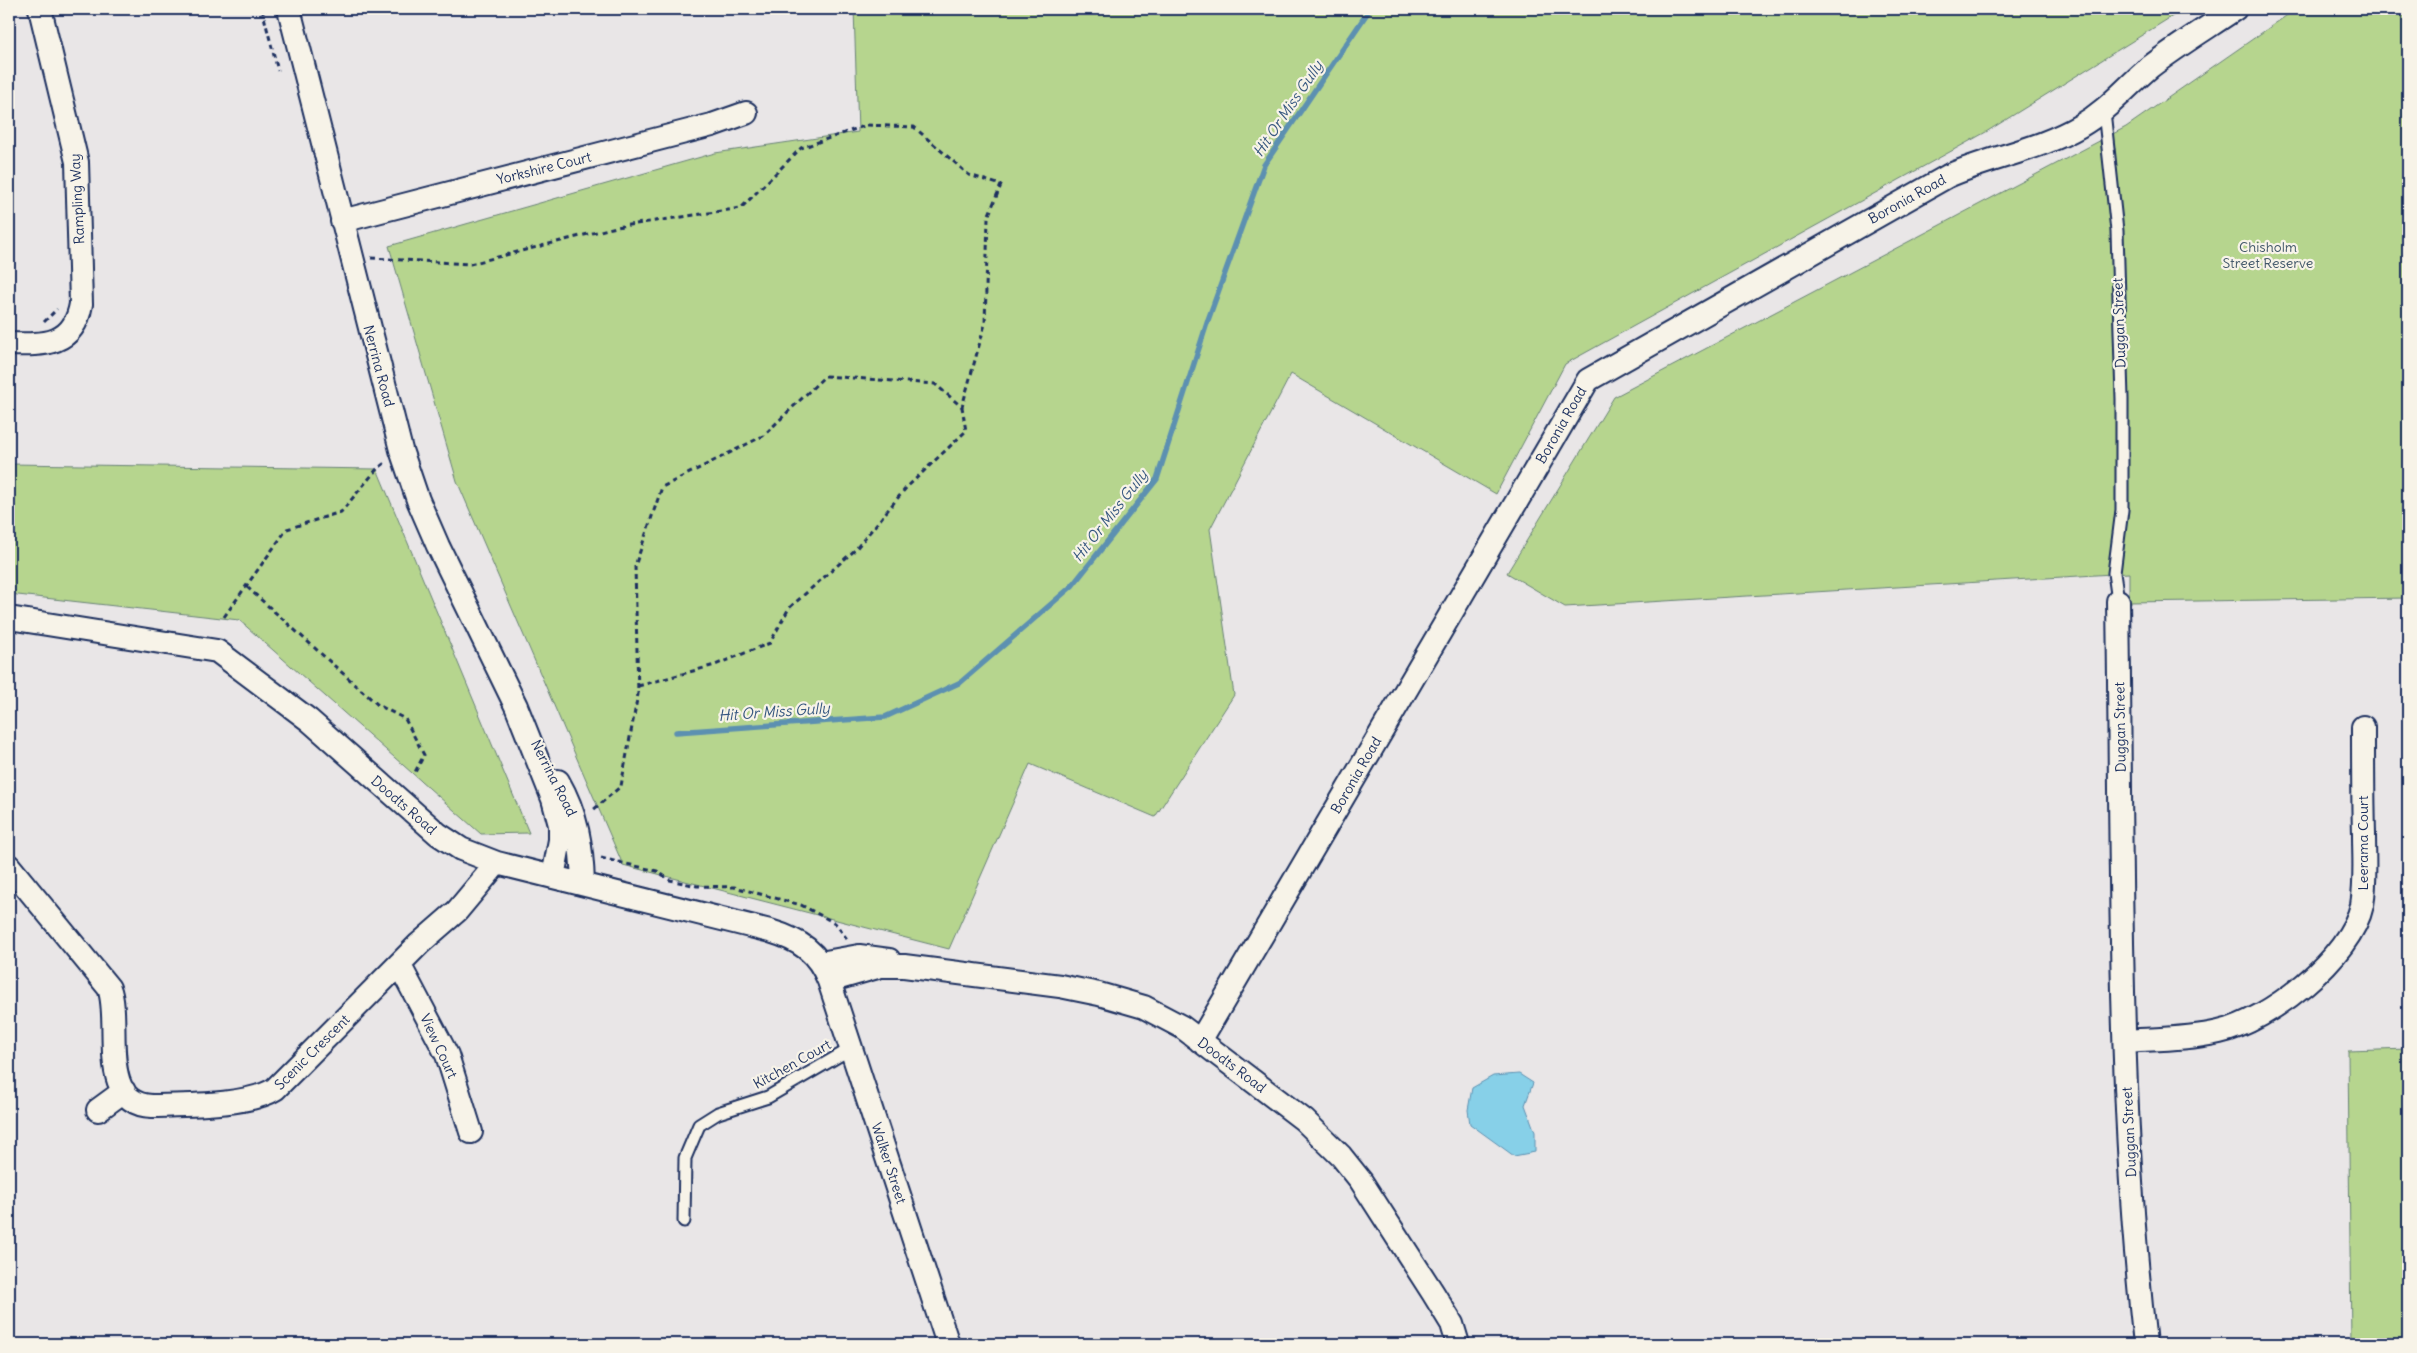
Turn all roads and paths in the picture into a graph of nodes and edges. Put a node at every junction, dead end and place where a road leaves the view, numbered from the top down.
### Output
1 (40, 9) edge
2 (262, 9) edge
3 (289, 9) edge
4 (2235, 9) edge
5 (278, 72) dead end
6 (2104, 111) junction
7 (746, 113) dead end
8 (342, 221) junction
9 (351, 257) junction
10 (9, 344) edge
11 (962, 407) junction
12 (401, 450) junction
13 (247, 587) junction
14 (2118, 601) joint
15 (224, 617) dead end
16 (9, 618) edge
17 (638, 686) junction
18 (516, 706) junction
19 (2363, 727) dead end
20 (414, 774) dead end
21 (576, 821) junction
22 (582, 853) junction
23 (498, 863) junction
24 (9, 866) edge
25 (553, 877) junction
26 (583, 884) junction
27 (857, 956) junction
28 (399, 964) junction
29 (916, 968) junction
30 (825, 972) junction
31 (1200, 1040) junction
32 (2125, 1041) junction
33 (852, 1048) junction
34 (124, 1091) junction
35 (98, 1110) dead end
36 (470, 1132) dead end
37 (684, 1221) dead end
38 (1450, 1319) junction
39 (948, 1344) edge
40 (1458, 1344) edge
41 (1468, 1344) edge
42 (2145, 1344) edge

1 - 10 street, Rampling Way
2 - 5 path
3 - 8 street, Nerrina Road
4 - 6 street, Boronia Road
6 - 14 lane, Duggan Street
6 - 31 street, Boronia Road
7 - 8 street, Yorkshire Court
8 - 9 street, Nerrina Road
9 - 11 path
9 - 12 street, Nerrina Road
11 - 17 path
11 - 17 path
12 - 13 path
12 - 18 street, Nerrina Road
13 - 15 path
13 - 20 path
14 - 32 street, Duggan Street
16 - 23 street, Doodts Road
17 - 21 path
18 - 21 street, Nerrina Road
18 - 25 street, Nerrina Road
19 - 32 street, Leerama Court
21 - 22 street, Nerrina Road
22 - 26 street, Nerrina Road
22 - 27 path
23 - 25 street, Doodts Road
23 - 28 street, Scenic Crescent
24 - 34 street
25 - 26 street, Doodts Road
26 - 30 street, Doodts Road
27 - 29 street, Doodts Road
27 - 30 street, Doodts Road
28 - 34 street, Scenic Crescent
28 - 36 street, View Court
29 - 30 street, Doodts Road
29 - 31 street, Doodts Road
30 - 33 street, Walker Street
31 - 38 street, Doodts Road
32 - 42 street, Duggan Street
33 - 37 lane, Kitchen Court
33 - 39 street, Walker Street
34 - 35 street
38 - 40 street, Doodts Road
38 - 41 street, Doodts Road

